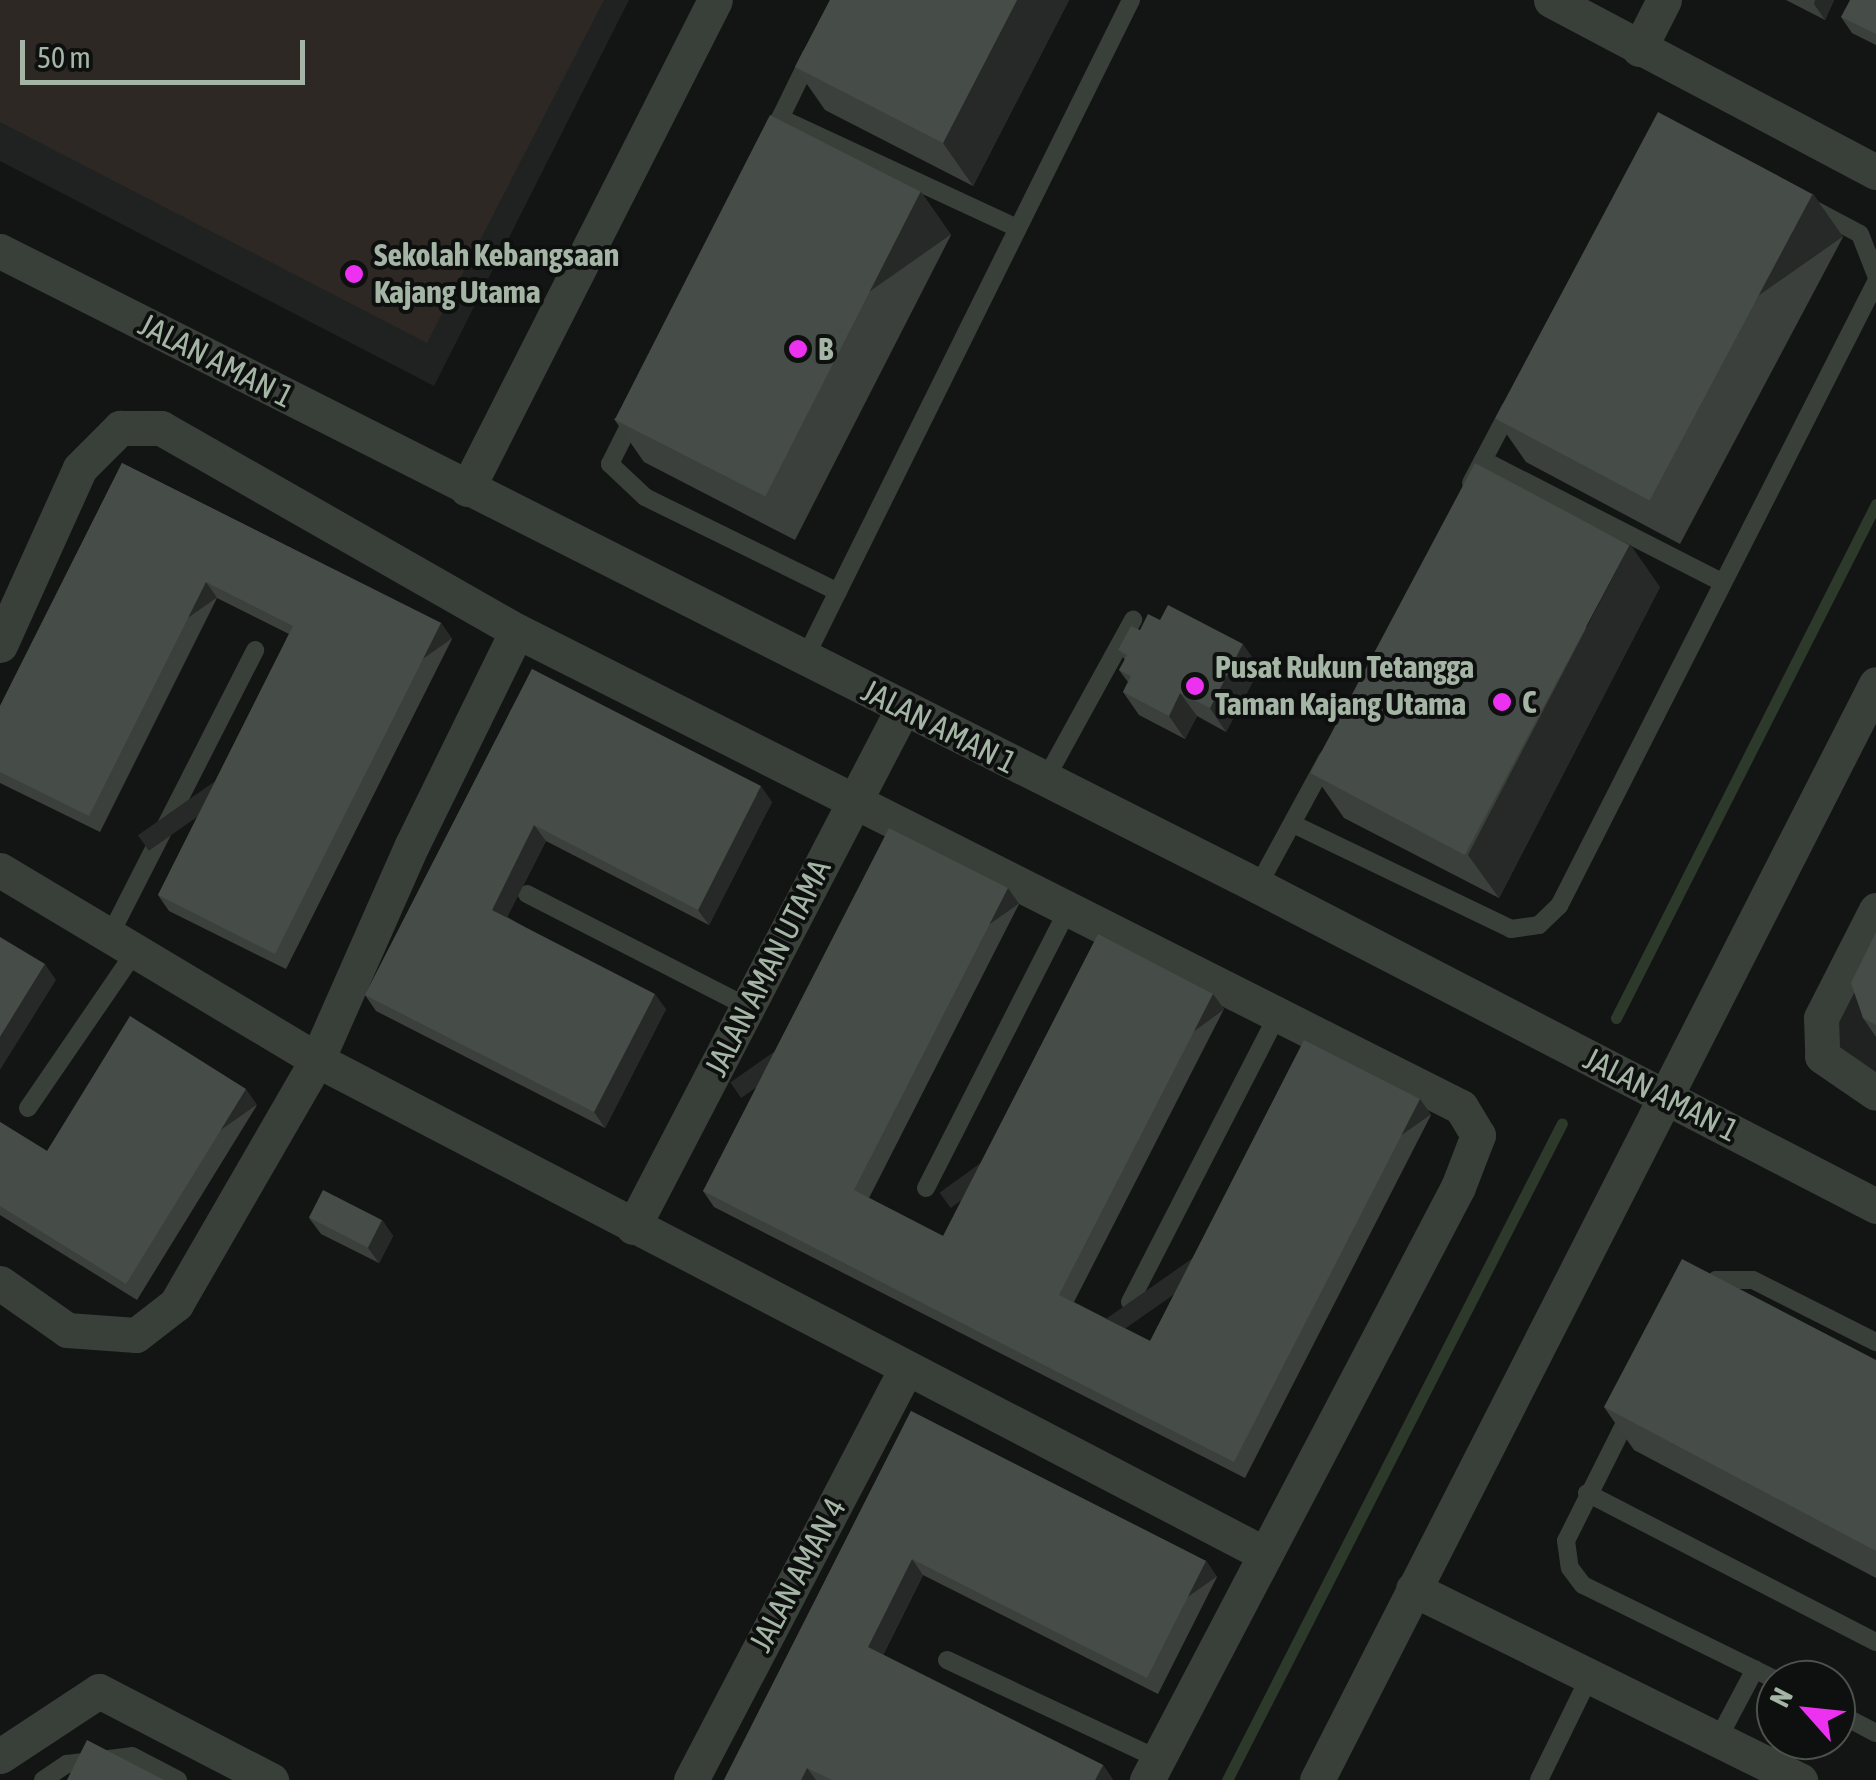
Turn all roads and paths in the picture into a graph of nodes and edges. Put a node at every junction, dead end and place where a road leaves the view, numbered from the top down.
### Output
1 (715, 0) edge
2 (1131, 0) edge
3 (1551, 0) edge
4 (1664, 0) edge
5 (821, 34) edge
6 (1640, 49) junction
7 (780, 118) junction
8 (763, 152) edge
9 (1876, 172) edge
10 (1793, 199) edge
11 (1016, 228) junction
12 (0, 251) edge
13 (1876, 274) edge
14 (1876, 282) edge
15 (1520, 390) edge
16 (644, 395) edge
17 (1483, 460) junction
18 (468, 490) junction
19 (1465, 495) edge
20 (1721, 582) junction
21 (838, 592) junction
22 (1134, 620) dead end
23 (517, 631) junction
24 (0, 645) edge
25 (256, 650) dead end
26 (805, 658) junction
27 (1876, 684) edge
28 (902, 710) junction
29 (1339, 737) edge
30 (1045, 780) junction
31 (853, 804) junction
32 (1294, 824) junction
33 (0, 870) edge
34 (1258, 886) junction
35 (527, 894) dead end
36 (1876, 910) edge
37 (1067, 911) junction
38 (121, 945) junction
39 (748, 1007) junction
40 (1277, 1016) junction
41 (317, 1060) junction
42 (1876, 1093) edge
43 (1664, 1096) junction
44 (28, 1108) dead end
45 (926, 1188) dead end
46 (1876, 1206) edge
47 (634, 1226) junction
48 (0, 1283) edge
49 (1692, 1300) edge
50 (1130, 1302) dead end
51 (1876, 1342) edge
52 (905, 1370) junction
53 (1644, 1387) edge
54 (1587, 1493) junction
55 (1262, 1552) junction
56 (1413, 1589) junction
57 (1876, 1642) edge
58 (947, 1660) dead end
59 (1755, 1669) joint
60 (1590, 1676) junction
61 (1718, 1739) junction
62 (0, 1756) edge
63 (1152, 1769) edge
64 (44, 1780) edge
65 (178, 1780) edge
66 (271, 1780) edge
67 (691, 1780) edge
68 (1317, 1780) edge
69 (1539, 1780) edge
70 (1800, 1780) edge

1 - 18 street
2 - 11 lane
3 - 6 street
4 - 6 street
5 - 7 lane
6 - 9 street
7 - 8 lane
7 - 11 lane
10 - 13 lane
11 - 21 lane
12 - 18 street, JALAN AMAN 1
14 - 20 lane
15 - 17 lane
16 - 21 lane
17 - 19 lane
17 - 20 lane
18 - 26 street, JALAN AMAN 1
20 - 32 lane
21 - 26 lane
22 - 30 lane
23 - 24 street
23 - 31 street
23 - 41 street
25 - 38 lane
26 - 28 street, JALAN AMAN 1
27 - 43 street
28 - 30 street, JALAN AMAN 1
28 - 31 street, JALAN AMAN UTAMA
29 - 32 lane
30 - 34 street, JALAN AMAN 1
31 - 37 street
31 - 39 street, JALAN AMAN UTAMA
32 - 34 lane
33 - 38 street
34 - 43 street, JALAN AMAN 1
35 - 39 lane
36 - 42 street
37 - 40 street
37 - 45 lane
38 - 41 street
38 - 44 lane
39 - 47 street, JALAN AMAN UTAMA
40 - 50 lane
40 - 55 street
41 - 47 street
41 - 48 street
43 - 46 street, JALAN AMAN 1
43 - 56 street
47 - 52 street
49 - 51 lane
52 - 55 street
52 - 67 street, JALAN AMAN 4
53 - 54 lane
54 - 57 lane
54 - 59 lane
55 - 63 street
56 - 60 street
56 - 68 street
58 - 63 lane
59 - 61 lane
60 - 61 street
60 - 69 lane
61 - 70 street
62 - 66 street
64 - 65 lane

